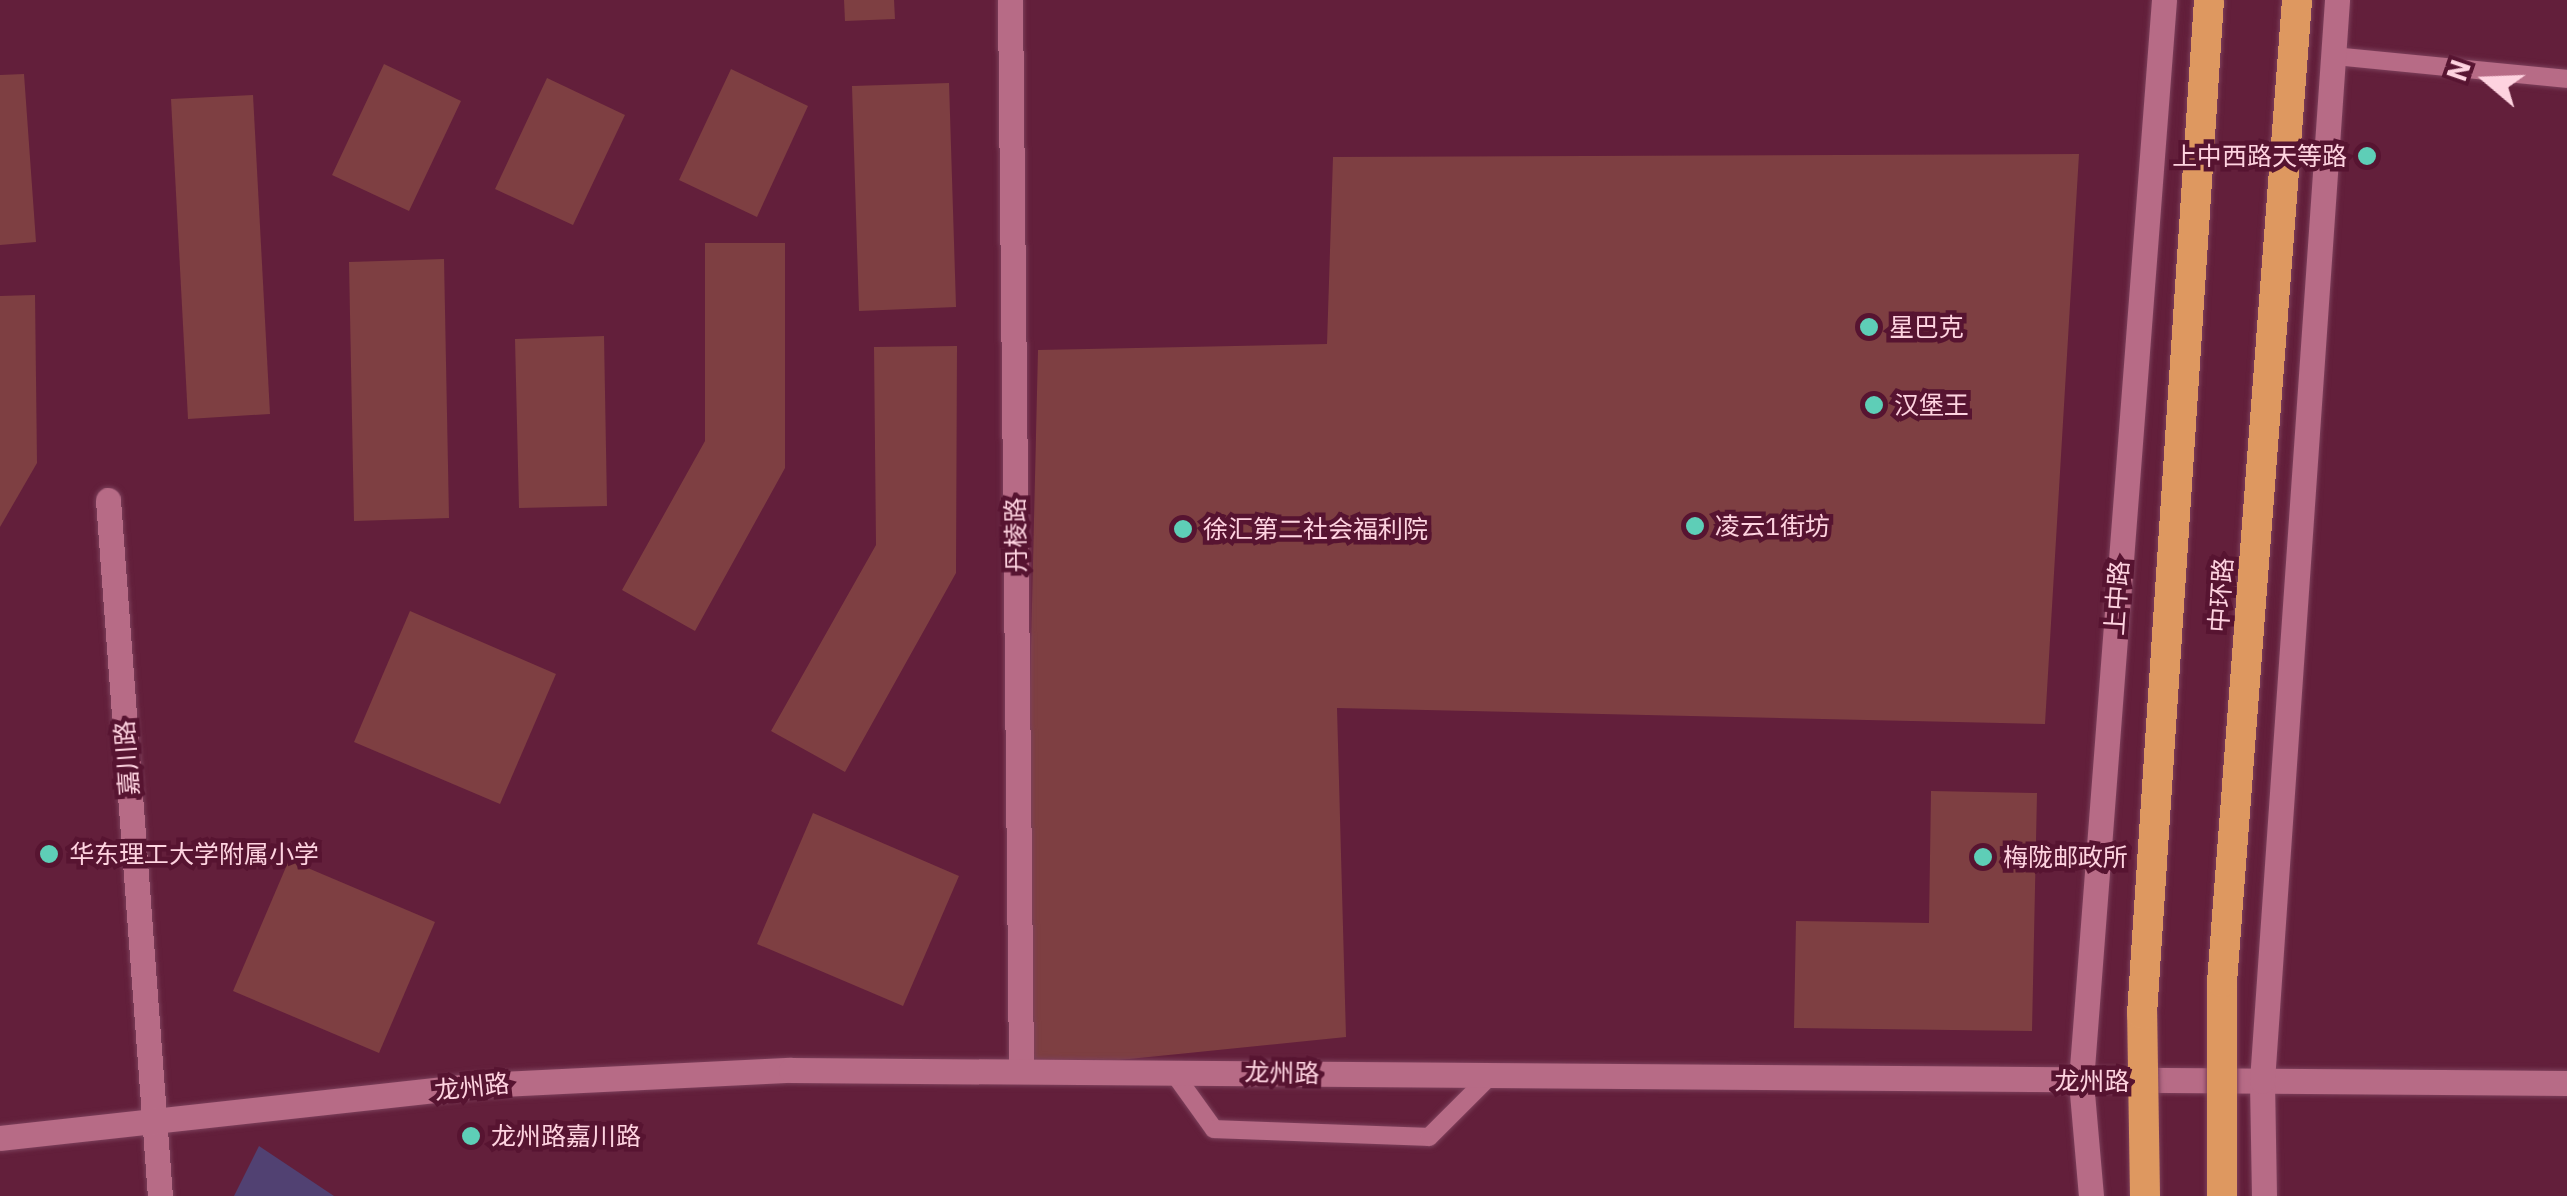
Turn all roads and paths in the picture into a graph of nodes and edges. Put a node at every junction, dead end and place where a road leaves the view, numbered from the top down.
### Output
1 (1010, 0) edge
2 (2164, 0) edge
3 (2209, 0) edge
4 (2297, 0) edge
5 (2337, 0) edge
6 (2334, 56) junction
7 (2567, 79) edge
8 (108, 500) dead end
9 (1021, 1070) junction
10 (1173, 1072) junction
11 (1490, 1076) junction
12 (2262, 1080) junction
13 (2081, 1081) junction
14 (2567, 1083) edge
15 (154, 1122) junction
16 (0, 1138) edge
17 (160, 1196) edge
18 (2091, 1196) edge
19 (2146, 1196) edge
20 (2222, 1196) edge
21 (2264, 1196) edge

1 - 9 street, 丹棱路
2 - 13 street, 上中路
3 - 19 highway, bridge
4 - 20 highway, 中环路, bridge
5 - 6 street
6 - 7 lane
6 - 12 street
8 - 15 street, 嘉川路
9 - 10 street, 龙州路
9 - 15 street, 龙州路
10 - 11 street, 龙州路
10 - 11 lane
11 - 13 street, 龙州路
12 - 13 street, 龙州路
12 - 14 street, 龙州路
12 - 21 street
13 - 18 street, 上中路
15 - 16 street, 龙州路
15 - 17 street, 嘉川路

